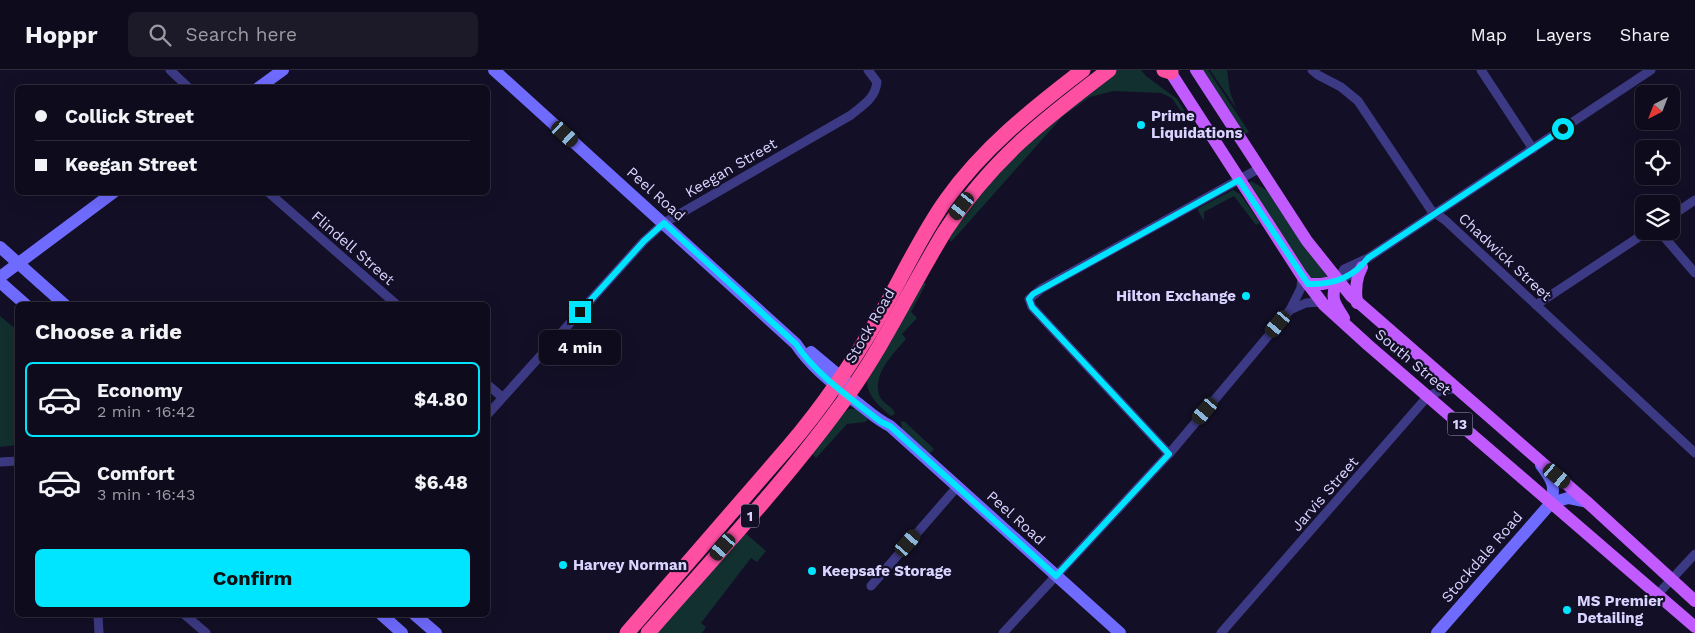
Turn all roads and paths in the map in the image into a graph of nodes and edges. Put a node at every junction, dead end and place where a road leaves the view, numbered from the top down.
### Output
1 (170, 70) edge
2 (283, 70) edge
3 (494, 70) edge
4 (868, 70) edge
5 (1083, 70) edge
6 (1109, 70) edge
7 (1196, 70) edge
8 (1312, 70) edge
9 (1481, 70) edge
10 (1651, 70) edge
11 (1168, 71) edge
12 (186, 85) edge
13 (262, 85) edge
14 (1533, 149) junction
15 (1260, 168) junction
16 (1239, 180) junction
17 (110, 195) edge
18 (271, 195) edge
19 (1695, 200) edge
20 (1680, 210) edge
21 (1437, 213) junction
22 (664, 223) junction
23 (1635, 240) edge
24 (1667, 240) edge
25 (0, 247) edge
26 (1365, 262) junction
27 (18, 263) junction
28 (1695, 273) edge
29 (0, 277) edge
30 (1305, 280) junction
31 (1337, 281) junction
32 (0, 282) edge
33 (23, 302) edge
34 (62, 302) edge
35 (394, 302) edge
36 (1321, 302) junction
37 (1357, 302) junction
38 (1536, 305) junction
39 (1290, 310) junction
40 (1352, 331) junction
41 (839, 381) junction
42 (490, 387) edge
43 (1458, 388) junction
44 (851, 392) junction
45 (1428, 396) junction
46 (502, 397) junction
47 (490, 412) edge
48 (1695, 452) edge
49 (1169, 454) junction
50 (1535, 457) junction
51 (15, 461) edge
52 (0, 462) edge
53 (957, 487) junction
54 (1587, 502) junction
55 (1551, 503) junction
56 (1695, 554) edge
57 (1056, 576) junction
58 (1671, 580) junction
59 (871, 586) dead end
60 (1657, 595) junction
61 (1695, 601) edge
62 (98, 617) edge
63 (188, 617) edge
64 (384, 617) edge
65 (417, 617) edge
66 (1695, 627) edge
67 (99, 633) edge
68 (206, 633) edge
69 (402, 633) edge
70 (436, 633) edge
71 (627, 633) edge
72 (648, 633) edge
73 (1003, 633) edge
74 (1120, 633) edge
75 (1221, 633) edge
76 (1437, 633) edge

1 - 12 street
2 - 13 street
3 - 22 street, Peel Road
4 - 22 street, Keegan Street
5 - 41 highway, Stock Road / 1
6 - 44 highway, Stock Road / 1
7 - 15 main road, South Street / 13
8 - 21 street, Chadwick Street
9 - 14 street
10 - 14 street
11 - 16 main road, South Street / 13
14 - 21 street
15 - 16 street
15 - 31 main road, South Street / 13
16 - 30 main road, South Street / 13
16 - 49 street
17 - 27 street
18 - 35 street, Flindell Street
19 - 20 street
21 - 26 street
21 - 38 street, Chadwick Street
22 - 41 street, Peel Road
22 - 46 street, Keegan Street
23 - 38 street
24 - 28 street
25 - 27 street
26 - 31 street
26 - 37 main road
27 - 29 street
27 - 34 street
30 - 31 main road
30 - 36 main road, South Street / 13
30 - 39 street
31 - 37 main road, South Street / 13
31 - 40 main road
32 - 33 street
36 - 39 street
36 - 40 main road, South Street / 13
37 - 43 main road, South Street / 13
38 - 48 street, Chadwick Street
39 - 49 street
40 - 45 main road, South Street / 13
41 - 44 street, Peel Road
41 - 71 highway, Stock Road / 1
42 - 46 street
43 - 45 street
43 - 50 main road, South Street / 13
44 - 53 street, Peel Road
44 - 72 highway, Stock Road / 1
45 - 55 main road, South Street / 13
45 - 75 street, Jarvis Street
46 - 47 street, Keegan Street
49 - 57 street
50 - 54 main road, South Street / 13
50 - 55 street
51 - 52 street
53 - 57 street, Peel Road
53 - 59 street
54 - 55 street
54 - 58 main road, South Street / 13
55 - 60 main road, South Street / 13
55 - 76 street, Stockdale Road
56 - 58 street
57 - 73 street
57 - 74 street, Peel Road
58 - 60 street
58 - 61 main road, South Street / 13
60 - 66 main road, South Street / 13
62 - 67 street
63 - 68 street
64 - 69 street
65 - 70 street

